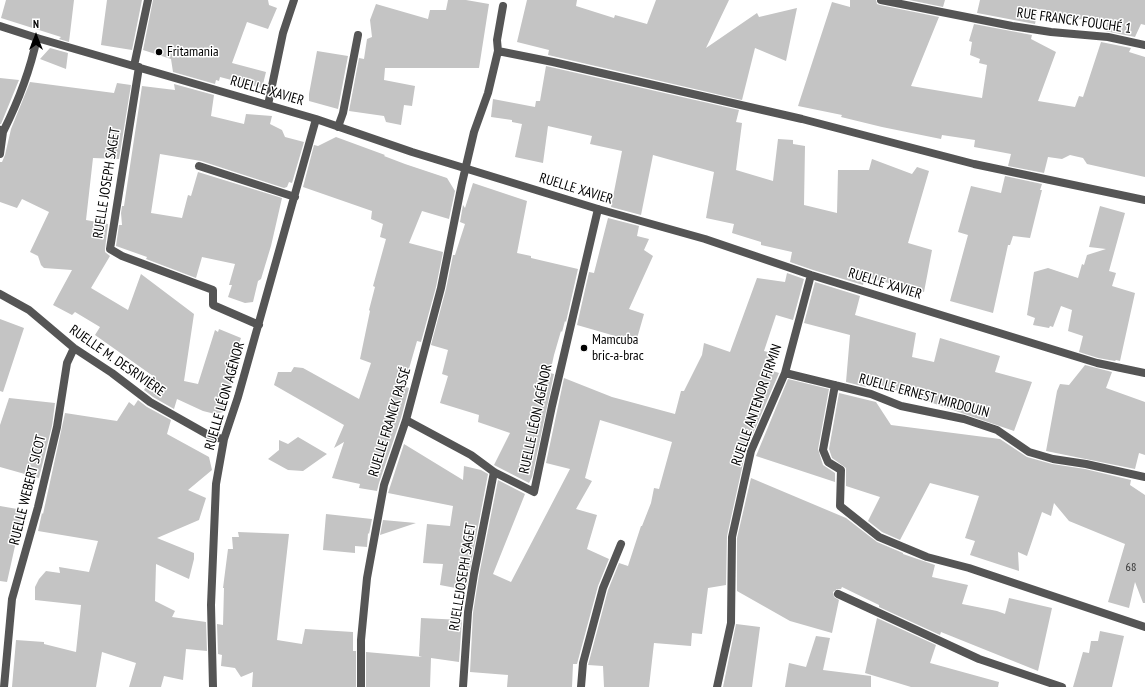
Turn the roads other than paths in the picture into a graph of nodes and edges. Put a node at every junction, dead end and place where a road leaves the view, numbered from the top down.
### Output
1 (148, 0) edge
2 (294, 0) edge
3 (881, 0) edge
4 (503, 6) dead end
5 (0, 26) edge
6 (358, 35) dead end
7 (37, 38) junction
8 (1145, 45) edge
9 (498, 51) junction
10 (137, 67) junction
11 (268, 105) junction
12 (316, 119) junction
13 (338, 127) junction
14 (2, 131) edge
15 (0, 154) edge
16 (199, 166) dead end
17 (466, 168) junction
18 (295, 197) junction
19 (1145, 200) edge
20 (598, 209) junction
21 (811, 275) junction
22 (0, 294) edge
23 (259, 325) junction
24 (74, 348) junction
25 (785, 373) junction
26 (1145, 373) edge
27 (835, 385) junction
28 (406, 420) junction
29 (224, 439) junction
30 (494, 472) junction
31 (1145, 477) edge
32 (621, 544) dead end
33 (838, 594) dead end
34 (1145, 626) edge
35 (4, 687) edge
36 (212, 687) edge
37 (361, 687) edge
38 (463, 687) edge
39 (581, 687) edge
40 (717, 687) edge
41 (1062, 687) edge

1 - 10 street
2 - 11 street
3 - 8 street, RUE FRANCK FOUCHÉ 1
4 - 9 street, RUELLE FRANCK PASSÉ
5 - 7 street, RUELLE XAVIER
6 - 13 street
7 - 10 street, RUELLE XAVIER
7 - 14 street
9 - 17 street, RUELLE FRANCK PASSÉ
9 - 19 street
10 - 11 street, RUELLE XAVIER
10 - 23 street, RUELLE JOSEPH SAGET
11 - 12 street, RUELLE XAVIER
12 - 13 street, RUELLE XAVIER
12 - 18 street, RUELLE LÉON AGÉNOR
13 - 17 street, RUELLE XAVIER
14 - 15 street
16 - 18 street
17 - 20 street, RUELLE XAVIER
17 - 28 street, RUELLE FRANCK PASSÉ
18 - 23 street, RUELLE LÉON AGÉNOR
20 - 21 street, RUELLE XAVIER
20 - 30 street, RUELLE LÉON AGÉNOR
21 - 25 street, RUELLE ANTENOR FIRMIN
21 - 26 street, RUELLE XAVIER
22 - 24 street, RUELLE M. DESRIVIÈRE
23 - 29 street, RUELLE LÉON AGÉNOR
24 - 29 street, RUELLE M. DESRIVIÈRE
24 - 35 street, RUELLE WEBERT SICOT
25 - 27 street, RUELLE ERNEST MIRDOUIN
25 - 40 street, RUELLE ANTENOR FIRMIN
27 - 31 street, RUELLE ERNEST MIRDOUIN
27 - 34 street
28 - 30 street, RUELLE LÉON AGÉNOR
28 - 37 street, RUELLE FRANCK PASSÉ
29 - 36 street, RUELLE LÉON AGÉNOR
30 - 38 street, RUELLEJOSEPH SAGET
32 - 39 street
33 - 41 street

